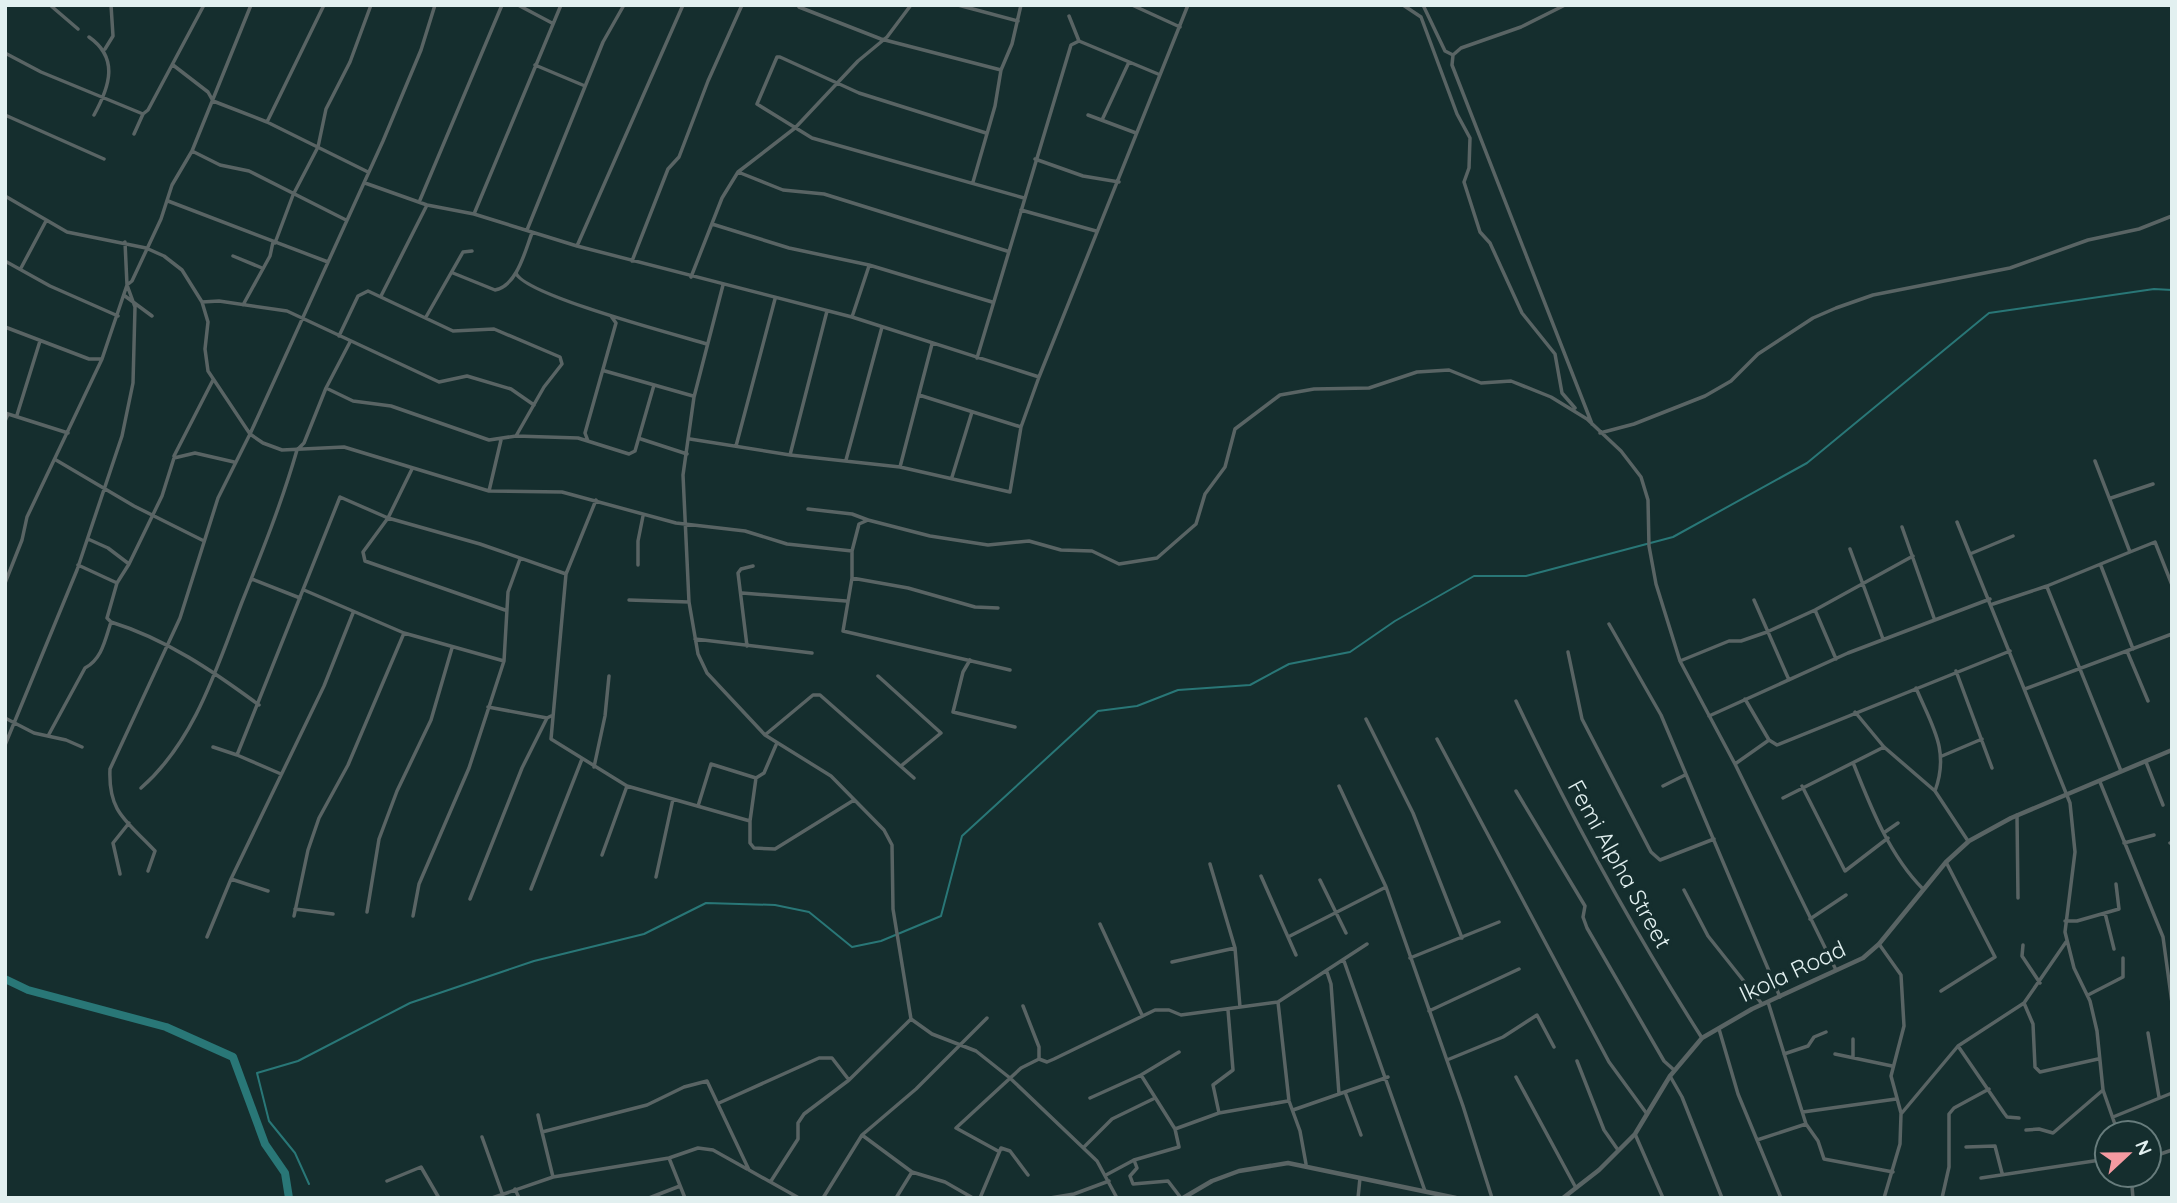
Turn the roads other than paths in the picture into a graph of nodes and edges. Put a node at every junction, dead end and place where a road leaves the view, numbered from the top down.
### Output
1 (61, 5) edge
2 (111, 5) edge
3 (204, 5) edge
4 (251, 5) edge
5 (324, 5) edge
6 (371, 5) edge
7 (428, 5) edge
8 (502, 5) edge
9 (518, 5) edge
10 (561, 5) edge
11 (624, 5) edge
12 (683, 5) edge
13 (742, 5) edge
14 (911, 5) edge
15 (958, 5) edge
16 (1021, 5) edge
17 (1132, 5) edge
18 (1188, 5) edge
19 (1403, 5) edge
20 (1423, 5) edge
21 (1565, 5) edge
22 (52, 6) edge
23 (435, 7) edge
24 (799, 7) edge
25 (1069, 16) dead end
26 (1018, 21) junction
27 (552, 23) junction
28 (1180, 27) junction
29 (78, 29) dead end
30 (89, 37) dead end
31 (881, 39) junction
32 (1079, 41) junction
33 (105, 49) junction
34 (5, 53) edge
35 (1453, 55) junction
36 (1129, 62) junction
37 (173, 65) junction
38 (535, 65) junction
39 (1000, 70) junction
40 (1159, 74) junction
41 (836, 83) junction
42 (585, 86) junction
43 (103, 98) junction
44 (214, 101) junction
45 (143, 114) junction
46 (5, 115) edge
47 (94, 115) dead end
48 (1088, 115) dead end
49 (1102, 120) junction
50 (267, 122) junction
51 (795, 128) junction
52 (986, 133) junction
53 (1136, 133) junction
54 (134, 134) dead end
55 (318, 147) junction
56 (192, 151) junction
57 (104, 159) dead end
58 (1035, 159) junction
59 (368, 172) junction
60 (738, 172) junction
61 (1119, 182) junction
62 (365, 183) junction
63 (972, 183) junction
64 (293, 195) junction
65 (5, 196) edge
66 (1024, 198) junction
67 (168, 201) junction
68 (419, 201) junction
69 (427, 205) junction
70 (1021, 210) junction
71 (474, 215) junction
72 (2172, 216) edge
73 (46, 220) junction
74 (346, 220) junction
75 (712, 224) junction
76 (527, 230) junction
77 (532, 233) junction
78 (1095, 234) junction
79 (125, 242) junction
80 (274, 242) junction
81 (281, 245) junction
82 (577, 246) junction
83 (146, 248) junction
84 (472, 251) dead end
85 (1008, 251) junction
86 (233, 256) dead end
87 (270, 256) junction
88 (5, 261) edge
89 (632, 261) junction
90 (328, 262) junction
91 (869, 265) junction
92 (262, 268) junction
93 (21, 269) junction
94 (453, 273) junction
95 (516, 273) junction
96 (691, 277) junction
97 (127, 285) junction
98 (723, 285) junction
99 (125, 296) junction
100 (381, 296) junction
101 (775, 299) junction
102 (202, 302) junction
103 (992, 302) junction
104 (243, 305) junction
105 (135, 306) junction
106 (827, 311) junction
107 (610, 314) junction
108 (118, 316) junction
109 (152, 316) dead end
110 (426, 317) junction
111 (622, 317) junction
112 (852, 317) junction
113 (302, 319) junction
114 (616, 323) junction
115 (5, 327) edge
116 (882, 327) junction
117 (339, 336) junction
118 (40, 341) junction
119 (350, 342) junction
120 (707, 344) junction
121 (932, 344) junction
122 (977, 358) junction
123 (102, 359) junction
124 (605, 371) junction
125 (1039, 377) junction
126 (213, 380) junction
127 (654, 385) junction
128 (326, 388) junction
129 (919, 395) junction
130 (694, 397) junction
131 (534, 405) junction
132 (1577, 411) junction
133 (972, 412) junction
134 (7, 413) edge
135 (16, 415) junction
136 (5, 421) edge
137 (1593, 426) junction
138 (1021, 427) junction
139 (68, 433) junction
140 (585, 433) junction
141 (1600, 433) junction
142 (250, 434) junction
143 (516, 436) junction
144 (578, 438) junction
145 (183, 439) junction
146 (641, 439) junction
147 (690, 439) junction
148 (501, 440) junction
149 (588, 442) junction
150 (735, 446) junction
151 (297, 450) junction
152 (188, 453) junction
153 (687, 454) junction
154 (790, 455) junction
155 (174, 457) junction
156 (56, 460) junction
157 (845, 461) junction
158 (2095, 461) dead end
159 (234, 462) junction
160 (900, 467) junction
161 (412, 470) junction
162 (952, 477) junction
163 (2153, 484) dead end
164 (104, 487) junction
165 (489, 491) junction
166 (2111, 498) junction
167 (596, 500) junction
168 (808, 509) dead end
169 (152, 515) junction
170 (643, 516) junction
171 (388, 518) junction
172 (868, 520) junction
173 (1957, 522) dead end
174 (676, 523) junction
175 (685, 524) junction
176 (1902, 527) dead end
177 (685, 530) junction
178 (2013, 536) dead end
179 (88, 539) junction
180 (202, 540) junction
181 (1850, 549) dead end
182 (852, 551) junction
183 (2130, 552) junction
184 (1970, 554) junction
185 (1913, 556) junction
186 (520, 558) junction
187 (79, 565) junction
188 (130, 565) junction
189 (638, 565) dead end
190 (2101, 565) junction
191 (753, 566) dead end
192 (566, 574) junction
193 (852, 578) junction
194 (251, 579) junction
195 (1864, 581) junction
196 (5, 583) edge
197 (117, 583) junction
198 (2172, 585) edge
199 (2047, 586) junction
200 (304, 590) junction
201 (742, 593) junction
202 (300, 598) junction
203 (1990, 599) junction
204 (629, 600) dead end
205 (1754, 600) dead end
206 (846, 601) junction
207 (689, 602) junction
208 (1993, 604) junction
209 (998, 608) dead end
210 (505, 610) junction
211 (1815, 610) junction
212 (353, 613) junction
213 (1934, 618) junction
214 (111, 622) junction
215 (1609, 624) dead end
216 (1767, 632) junction
217 (404, 633) junction
218 (2172, 634) edge
219 (695, 639) junction
220 (1884, 640) junction
221 (167, 645) junction
222 (747, 646) junction
223 (452, 648) junction
224 (2133, 649) junction
225 (2010, 651) junction
226 (2127, 651) junction
227 (1569, 652) dead end
228 (812, 653) dead end
229 (1836, 659) junction
230 (970, 660) junction
231 (504, 661) junction
232 (1680, 661) junction
233 (1010, 670) dead end
234 (1956, 671) junction
235 (2081, 671) junction
236 (215, 672) junction
237 (608, 676) dead end
238 (878, 676) dead end
239 (1789, 680) junction
240 (1916, 688) junction
241 (2025, 690) junction
242 (1745, 699) junction
243 (1516, 701) dead end
244 (2148, 701) dead end
245 (259, 705) junction
246 (488, 707) junction
247 (1855, 712) junction
248 (1709, 716) junction
249 (549, 717) junction
250 (5, 718) edge
251 (1366, 719) dead end
252 (14, 722) junction
253 (1015, 727) dead end
254 (765, 735) junction
255 (48, 736) junction
256 (1437, 739) dead end
257 (1982, 739) junction
258 (1769, 740) junction
259 (5, 745) edge
260 (776, 745) junction
261 (82, 747) dead end
262 (213, 747) dead end
263 (1884, 747) junction
264 (2172, 750) edge
265 (237, 755) junction
266 (1942, 757) junction
267 (582, 759) junction
268 (2146, 762) junction
269 (1735, 764) junction
270 (1854, 765) junction
271 (901, 766) junction
272 (594, 767) junction
273 (1992, 768) dead end
274 (2122, 773) junction
275 (281, 774) junction
276 (1685, 775) junction
277 (756, 778) junction
278 (914, 778) dead end
279 (2100, 782) junction
280 (627, 786) junction
281 (1339, 786) dead end
282 (1662, 786) dead end
283 (1802, 786) junction
284 (141, 788) dead end
285 (1516, 791) dead end
286 (1935, 792) junction
287 (2066, 796) junction
288 (1783, 798) dead end
289 (673, 799) junction
290 (855, 799) junction
291 (2163, 805) dead end
292 (698, 806) junction
293 (2017, 815) junction
294 (750, 821) junction
295 (129, 823) junction
296 (1898, 823) dead end
297 (1885, 832) junction
298 (2154, 835) dead end
299 (1888, 838) junction
300 (1714, 839) junction
301 (1969, 841) junction
302 (2124, 843) junction
303 (601, 855) dead end
304 (1946, 862) junction
305 (1210, 864) dead end
306 (148, 871) dead end
307 (120, 874) dead end
308 (1261, 876) dead end
309 (656, 877) dead end
310 (231, 879) junction
311 (1320, 880) dead end
312 (2116, 884) dead end
313 (1386, 887) junction
314 (531, 889) dead end
315 (1684, 890) dead end
316 (1923, 890) junction
317 (268, 891) dead end
318 (1846, 895) dead end
319 (2018, 898) dead end
320 (470, 899) dead end
321 (295, 909) junction
322 (367, 912) dead end
323 (1335, 913) junction
324 (2105, 913) junction
325 (333, 914) dead end
326 (294, 916) dead end
327 (413, 916) dead end
328 (1810, 920) junction
329 (2065, 921) junction
330 (1499, 922) dead end
331 (1100, 924) dead end
332 (1346, 933) dead end
333 (208, 937) dead end
334 (1288, 937) junction
335 (1462, 938) junction
336 (2067, 940) junction
337 (1367, 944) dead end
338 (1879, 944) junction
339 (2023, 945) dead end
340 (1235, 948) junction
341 (2114, 949) dead end
342 (1296, 955) dead end
343 (1409, 958) junction
344 (2123, 958) dead end
345 (1345, 961) junction
346 (1172, 962) dead end
347 (1519, 969) dead end
348 (1327, 972) junction
349 (1837, 972) junction
350 (2040, 983) junction
351 (1941, 992) dead end
352 (2088, 995) junction
353 (1780, 997) junction
354 (1278, 1002) junction
355 (1768, 1002) junction
356 (2024, 1003) junction
357 (2172, 1003) edge
358 (1762, 1004) junction
359 (1023, 1006) dead end
360 (1240, 1007) junction
361 (1228, 1010) junction
362 (1429, 1011) junction
363 (1142, 1015) junction
364 (987, 1018) dead end
365 (911, 1019) junction
366 (1718, 1027) junction
367 (1825, 1032) dead end
368 (2148, 1034) dead end
369 (1702, 1038) junction
370 (1853, 1039) dead end
371 (961, 1045) junction
372 (1958, 1046) junction
373 (1553, 1047) dead end
374 (1179, 1052) dead end
375 (1784, 1054) junction
376 (1835, 1054) dead end
377 (1853, 1058) junction
378 (1039, 1059) junction
379 (2098, 1059) junction
380 (1447, 1060) junction
381 (1577, 1060) dead end
382 (1892, 1066) junction
383 (1674, 1070) junction
384 (1141, 1075) junction
385 (1670, 1076) junction
386 (1388, 1077) junction
387 (1516, 1077) dead end
388 (1010, 1078) junction
389 (849, 1080) junction
390 (1989, 1089) junction
391 (2103, 1090) junction
392 (1345, 1092) junction
393 (2172, 1093) edge
394 (1339, 1094) junction
395 (2159, 1097) junction
396 (1090, 1098) dead end
397 (1154, 1098) junction
398 (1896, 1099) junction
399 (1289, 1101) junction
400 (719, 1103) junction
401 (1293, 1110) junction
402 (1803, 1112) junction
403 (1219, 1114) junction
404 (1647, 1114) junction
405 (1902, 1114) junction
406 (538, 1115) dead end
407 (2113, 1117) joint
408 (2019, 1118) dead end
409 (1806, 1124) junction
410 (1175, 1129) junction
411 (2026, 1130) dead end
412 (542, 1132) junction
413 (1635, 1134) junction
414 (862, 1135) junction
415 (1361, 1135) dead end
416 (482, 1137) dead end
417 (1757, 1140) junction
418 (1084, 1147) junction
419 (1966, 1147) dead end
420 (998, 1151) junction
421 (1618, 1151) junction
422 (669, 1158) junction
423 (1134, 1160) junction
424 (2093, 1161) edge
425 (1306, 1164) junction
426 (749, 1170) junction
427 (912, 1172) junction
428 (1893, 1172) junction
429 (2002, 1173) junction
430 (1028, 1175) dead end
431 (1106, 1175) junction
432 (552, 1177) junction
433 (1360, 1178) junction
434 (1981, 1178) dead end
435 (387, 1181) dead end
436 (771, 1181) junction
437 (1109, 1181) junction
438 (680, 1186) junction
439 (1576, 1188) junction
440 (515, 1189) junction
441 (1425, 1191) junction
442 (502, 1193) junction
443 (797, 1197) edge
444 (439, 1198) edge
445 (492, 1198) edge
446 (519, 1198) edge
447 (649, 1198) edge
448 (685, 1198) edge
449 (823, 1198) edge
450 (896, 1198) edge
451 (975, 1198) edge
452 (1050, 1198) edge
453 (1117, 1198) edge
454 (1182, 1198) edge
455 (1358, 1198) edge
456 (1456, 1198) edge
457 (1492, 1198) edge
458 (1563, 1198) edge
459 (1663, 1198) edge
460 (1722, 1198) edge
461 (1781, 1198) edge
462 (1884, 1198) edge
463 (1942, 1198) edge

1 - 22 street
2 - 33 street
3 - 37 street
4 - 44 street
5 - 50 street
6 - 55 street
7 - 23 street
8 - 68 street
9 - 27 street
10 - 27 street
11 - 42 street
12 - 82 street
13 - 89 street
14 - 31 street
15 - 26 street
16 - 26 street
17 - 28 street
18 - 28 street
19 - 132 street
20 - 35 street
21 - 35 street
22 - 29 street
23 - 59 street
24 - 31 street
25 - 32 street
26 - 39 street
27 - 38 street
28 - 40 street
30 - 33 street
31 - 39 street
31 - 41 street
32 - 36 street
32 - 58 street
33 - 43 street
34 - 43 street
35 - 137 street
36 - 40 street
36 - 49 street
37 - 44 street
37 - 45 street
38 - 42 street
38 - 71 street
39 - 52 street
40 - 53 street
41 - 51 street
41 - 51 street
41 - 52 street
42 - 76 street
43 - 45 street
43 - 47 street
44 - 50 street
44 - 56 street
45 - 54 street
46 - 57 street
48 - 49 street
49 - 53 street
50 - 55 street
51 - 60 street
51 - 63 street
52 - 63 street
53 - 61 street
55 - 59 street
55 - 64 street
56 - 64 street
56 - 67 street
58 - 61 street
58 - 66 street
59 - 62 street
60 - 75 street
60 - 85 street
61 - 78 street
62 - 68 street
62 - 74 street
63 - 66 street
64 - 74 street
64 - 80 street
65 - 73 street
66 - 70 street
67 - 80 street
67 - 83 street
68 - 69 street
69 - 71 street
69 - 100 street
70 - 78 street
70 - 85 street
71 - 76 street
72 - 141 street
73 - 79 street
73 - 93 street
74 - 90 street
75 - 91 street
75 - 96 street
76 - 77 street
77 - 82 street
77 - 95 street
78 - 125 street
79 - 83 street
79 - 97 street
80 - 81 street
80 - 87 street
81 - 87 street
81 - 90 street
82 - 89 street
83 - 97 street
83 - 102 street
84 - 94 street
85 - 103 street
86 - 92 street
87 - 92 street
88 - 93 street
89 - 96 street
90 - 113 street
91 - 103 street
91 - 112 street
92 - 104 street
93 - 108 street
94 - 95 street
94 - 110 street
95 - 107 street
96 - 98 street
97 - 99 street
97 - 105 street
98 - 101 street
98 - 120 street
99 - 105 street
99 - 108 street
100 - 110 street
100 - 117 street
101 - 106 street
101 - 150 street
102 - 104 street
102 - 126 street
103 - 122 street
104 - 113 street
105 - 109 street
105 - 164 street
106 - 112 street
106 - 154 street
107 - 111 street
107 - 114 street
108 - 123 street
110 - 131 street
111 - 114 street
111 - 120 street
112 - 116 street
113 - 117 street
113 - 142 street
114 - 124 street
115 - 118 street
116 - 121 street
116 - 157 street
117 - 119 street
118 - 123 street
118 - 135 street
119 - 128 street
119 - 131 street
120 - 130 street
121 - 122 street
121 - 129 street
122 - 125 street
123 - 139 street
124 - 127 street
124 - 140 street
125 - 138 street
126 - 142 street
126 - 145 street
127 - 130 street
127 - 146 street
128 - 148 street
128 - 151 street
129 - 133 street
129 - 160 street
130 - 147 street
131 - 143 street
132 - 137 street
132 - 172 street
133 - 138 street
133 - 162 street
134 - 135 street
134 - 136 street
135 - 139 street
137 - 141 street
138 - 162 street
139 - 156 street
140 - 144 street
140 - 149 street
141 - 232 street
142 - 151 street
142 - 159 street
143 - 144 street
143 - 148 street
144 - 149 street
145 - 152 street
145 - 155 street
146 - 149 street
146 - 153 street
147 - 150 street
147 - 153 street
148 - 165 street
150 - 154 street
151 - 161 street
151 - 194 street
152 - 155 street
152 - 159 street
153 - 175 street
154 - 157 street
155 - 169 street
156 - 164 street
156 - 196 street
157 - 160 street
158 - 166 street
159 - 180 street
160 - 162 street
161 - 165 street
161 - 171 street
163 - 166 street
164 - 169 street
164 - 179 street
165 - 167 street
166 - 183 street
167 - 170 street
167 - 192 street
168 - 172 street
169 - 180 street
169 - 188 street
170 - 174 street
170 - 189 street
171 - 186 street
171 - 200 street
171 - 210 street
172 - 182 street
173 - 184 street
174 - 175 street
174 - 177 street
175 - 177 street
175 - 182 street
176 - 185 street
177 - 207 street
178 - 184 street
179 - 187 street
179 - 188 street
180 - 221 street
181 - 195 street
182 - 193 street
183 - 190 street
183 - 198 street
184 - 203 street
185 - 195 street
185 - 213 street
186 - 192 street
186 - 210 street
187 - 197 street
187 - 252 street
188 - 197 street
190 - 199 street
190 - 224 street
191 - 201 street
192 - 249 street
193 - 206 street
193 - 209 street
194 - 202 street
194 - 236 street
195 - 211 street
195 - 220 street
197 - 214 street
199 - 208 street
199 - 235 street
200 - 202 street
200 - 212 street
201 - 206 street
201 - 222 street
202 - 245 street
203 - 208 street
203 - 213 street
204 - 207 street
205 - 216 street
206 - 230 street
207 - 219 street
208 - 225 street
210 - 231 street
211 - 216 street
211 - 229 street
212 - 217 street
212 - 275 street
213 - 220 street
214 - 221 street
214 - 255 street
215 - 276 street
216 - 232 street
216 - 239 street
217 - 223 street
217 - 321 street
218 - 224 street
219 - 222 street
219 - 254 street
220 - 229 street
221 - 236 street
221 - 295 street
222 - 228 street
223 - 231 street
223 - 322 street
224 - 226 street
225 - 234 street
225 - 241 street
226 - 235 street
226 - 244 street
227 - 300 street
229 - 239 street
230 - 233 street
230 - 253 street
231 - 246 street
232 - 248 street
234 - 240 street
234 - 257 street
235 - 241 street
235 - 274 street
236 - 245 street
236 - 284 street
237 - 272 street
238 - 271 street
239 - 242 street
240 - 247 street
240 - 266 street
241 - 287 street
242 - 248 street
242 - 258 street
243 - 369 street, Femi Alpha Street
245 - 265 street
246 - 249 street
246 - 327 street
247 - 258 street
247 - 263 street
248 - 269 street
249 - 267 street
249 - 320 street
250 - 252 street
251 - 335 street
252 - 255 street
252 - 259 street
254 - 260 street
254 - 271 street
255 - 261 street
256 - 404 street
257 - 266 street
257 - 273 street
258 - 269 street
260 - 277 street
260 - 290 street
262 - 265 street
263 - 270 street
263 - 286 street
264 - 268 street, Ikola Road
265 - 275 street
266 - 286 street
267 - 272 street
267 - 314 street
268 - 274 street, Ikola Road
268 - 291 street
269 - 328 street
270 - 283 street
270 - 297 street
271 - 278 street
272 - 280 street
274 - 279 street, Ikola Road
275 - 310 street
276 - 282 street
276 - 300 street
277 - 292 street
277 - 294 street
279 - 287 street, Ikola Road
279 - 302 street
280 - 289 street
280 - 303 street
281 - 313 street
283 - 288 street
283 - 299 street
285 - 383 street
286 - 301 street
287 - 293 street, Ikola Road
287 - 329 street
289 - 292 street
289 - 309 street
290 - 294 street
290 - 365 street
292 - 294 street
293 - 301 street, Ikola Road
293 - 319 street
295 - 306 street
295 - 307 street
296 - 297 street
297 - 299 street
298 - 302 street
299 - 316 street
300 - 353 street
301 - 304 street, Ikola Road
302 - 357 street
304 - 316 street, Ikola Road
304 - 351 street
305 - 340 street
308 - 334 street
310 - 317 street
310 - 333 street
311 - 323 street
312 - 324 street
313 - 323 street
313 - 343 street
315 - 358 street
316 - 338 street, Ikola Road
318 - 328 street
321 - 325 street
321 - 326 street
323 - 332 street
323 - 334 street
324 - 329 street
324 - 341 street
328 - 349 street
329 - 336 street
330 - 335 street
331 - 363 street
334 - 342 street
335 - 343 street
336 - 350 street
336 - 352 street
337 - 345 street
338 - 349 street, Ikola Road
338 - 382 street
339 - 350 street
340 - 346 street
340 - 360 street
343 - 362 street
344 - 352 street
345 - 348 street
345 - 386 street
347 - 362 street
348 - 354 street
348 - 394 street
349 - 353 street, Ikola Road
350 - 356 street
352 - 379 street
353 - 355 street, Ikola Road
354 - 360 street
354 - 399 street
355 - 358 street, Ikola Road
355 - 375 street
356 - 372 street
356 - 379 street
358 - 366 street, Ikola Road
359 - 378 street
360 - 361 street
361 - 363 street
361 - 403 street
362 - 380 street
363 - 378 street
364 - 371 street
365 - 371 street
365 - 389 street
366 - 369 street, Ikola Road
366 - 417 street
367 - 375 street
368 - 395 street
369 - 383 street, Ikola Road
370 - 377 street
371 - 388 street
371 - 414 street
372 - 390 street
372 - 405 street
373 - 380 street
374 - 384 street
375 - 402 street
376 - 377 street
377 - 382 street
378 - 388 street
379 - 391 street
380 - 457 street
381 - 421 street
382 - 398 street
383 - 385 street, Ikola Road
384 - 396 street
384 - 397 street
385 - 404 street, Ikola Road
385 - 460 street
386 - 392 street
386 - 441 street
387 - 439 street
388 - 418 street
388 - 420 street
389 - 400 street
389 - 436 street
390 - 408 street
390 - 463 street
391 - 407 street
391 - 411 street
392 - 394 street
392 - 415 street
393 - 395 street
394 - 401 street
395 - 407 street
397 - 410 street
397 - 418 street
398 - 402 street
398 - 405 street
399 - 401 street
399 - 403 street
400 - 412 street
400 - 426 street
401 - 425 street
402 - 409 street
403 - 410 street
404 - 413 street, Ikola Road
405 - 428 street
406 - 412 street
409 - 417 street
409 - 428 street
410 - 423 street
412 - 432 street
413 - 421 street, Ikola Road
413 - 459 street
414 - 427 street
414 - 449 street
416 - 442 street
417 - 461 street
418 - 431 street
419 - 429 street
420 - 430 street
420 - 451 street
421 - 439 street, Ikola Road
422 - 426 street
422 - 432 street
422 - 438 street
423 - 431 street
423 - 454 street
424 - 429 street
425 - 433 street
425 - 454 street
426 - 436 street
427 - 450 street
427 - 451 street
428 - 462 street
429 - 434 street
431 - 437 street
432 - 440 street
433 - 441 street
433 - 455 street
435 - 444 street
436 - 443 street
437 - 452 street
437 - 453 street
438 - 447 street
438 - 448 street
439 - 458 street, Ikola Road
440 - 442 street
440 - 446 street
441 - 456 street
442 - 445 street

